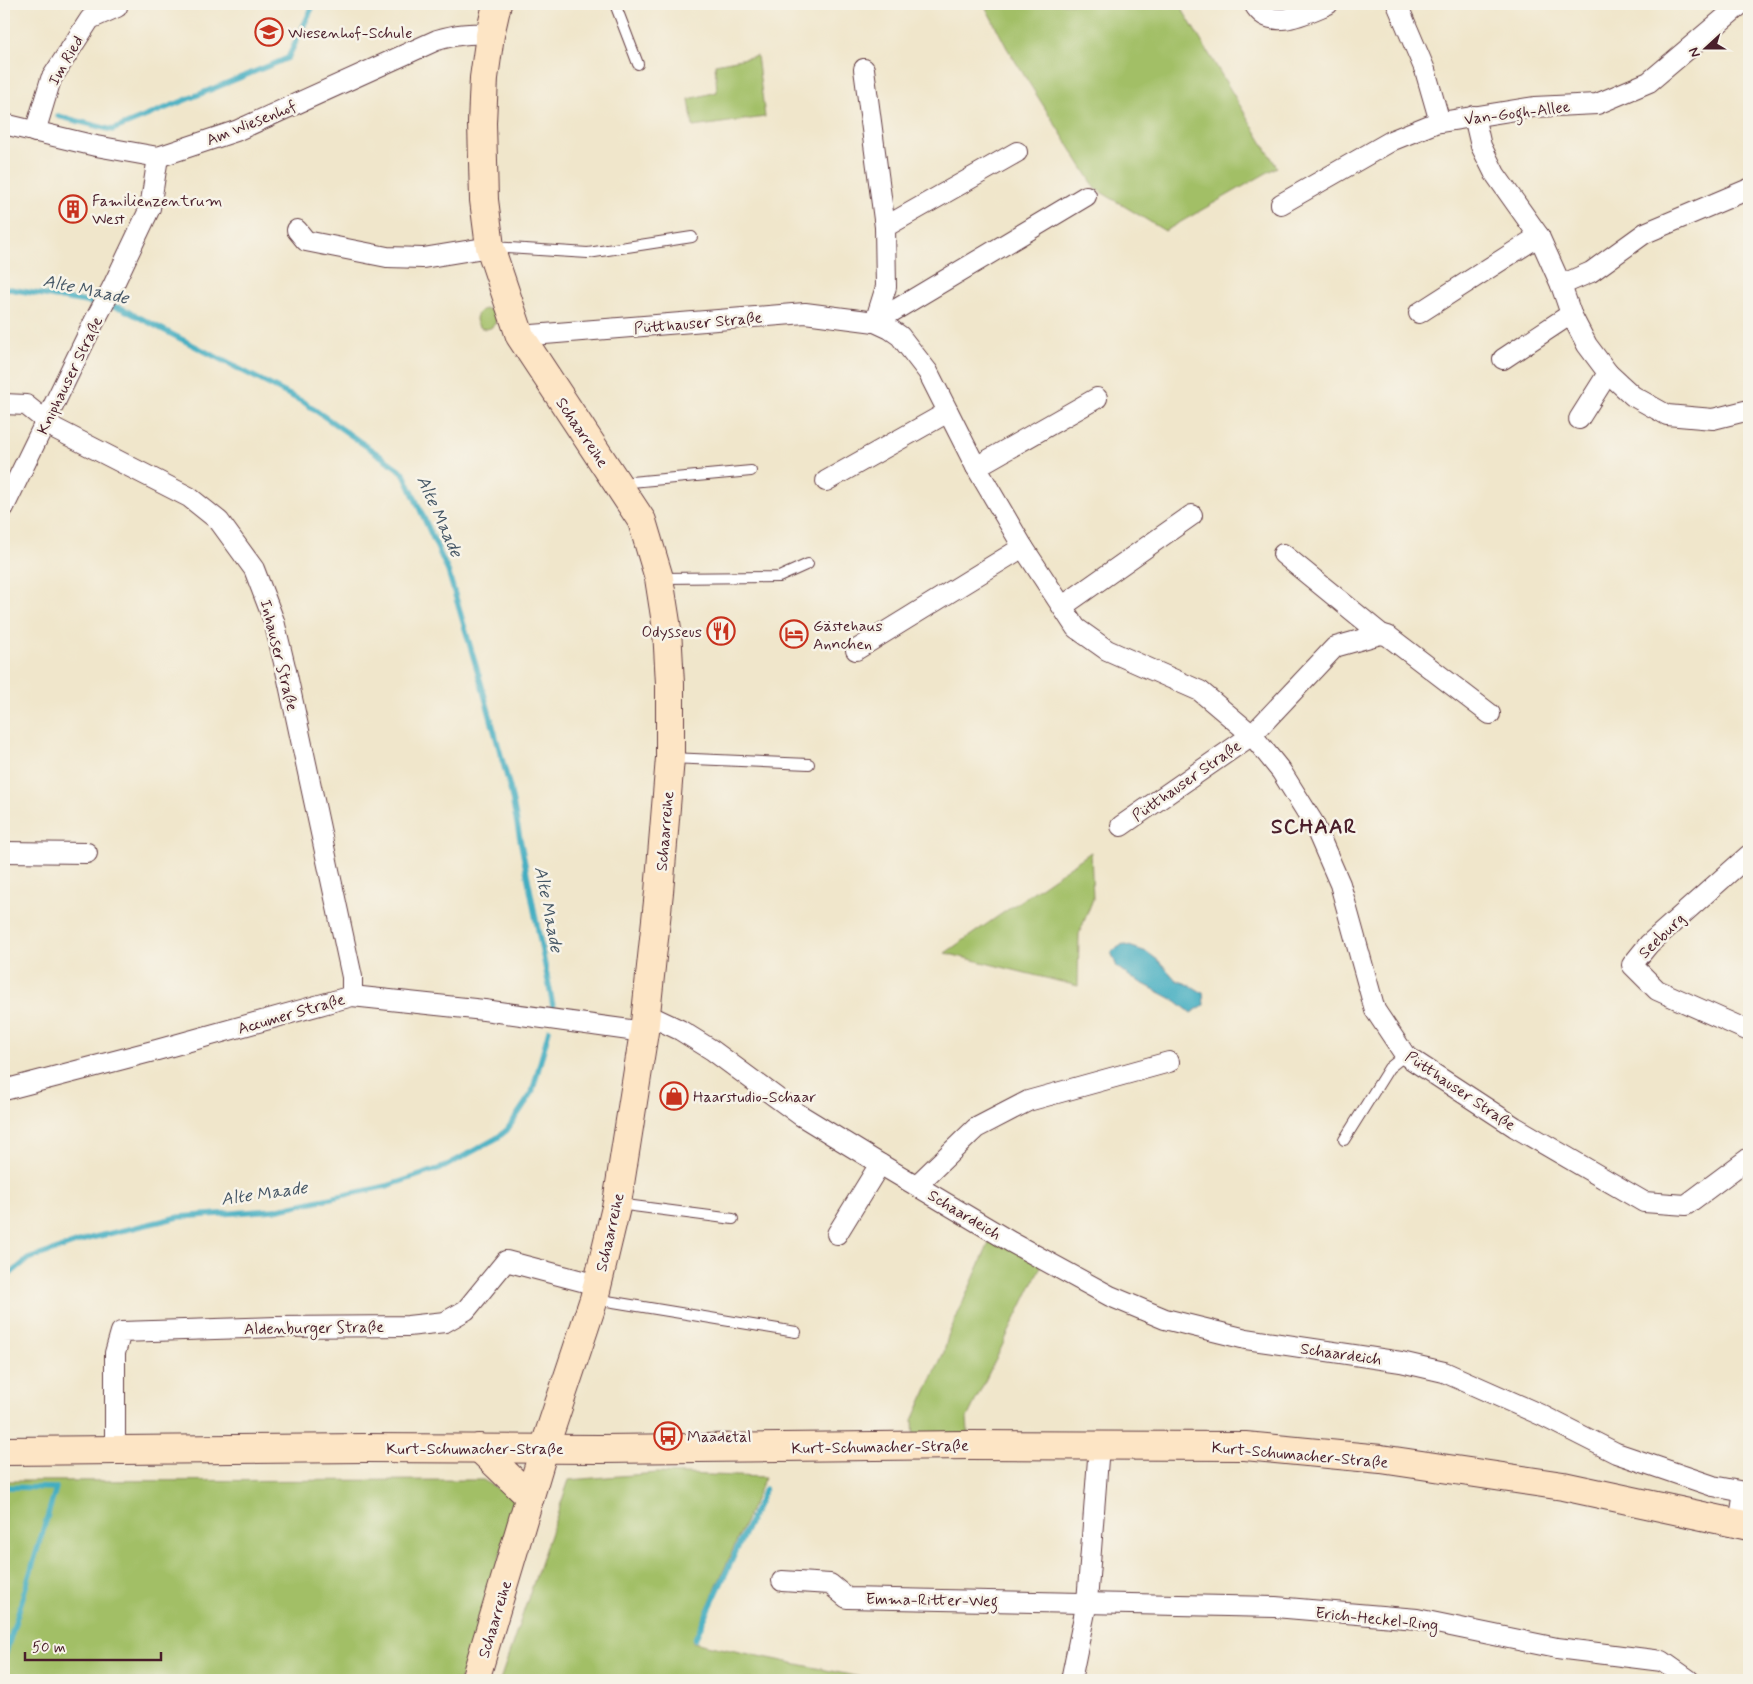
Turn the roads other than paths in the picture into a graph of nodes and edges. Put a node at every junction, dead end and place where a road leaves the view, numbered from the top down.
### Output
1 (497, 4) edge
2 (616, 4) edge
3 (1254, 4) edge
4 (1328, 4) edge
5 (1396, 4) edge
6 (1741, 4) edge
7 (118, 7) dead end
8 (490, 35) junction
9 (638, 64) dead end
10 (864, 69) dead end
11 (1474, 116) junction
12 (1440, 122) junction
13 (4, 124) edge
14 (35, 132) junction
15 (1017, 152) dead end
16 (158, 157) junction
17 (1749, 188) edge
18 (1086, 196) dead end
19 (1280, 204) dead end
20 (885, 227) junction
21 (297, 230) dead end
22 (1539, 236) junction
23 (692, 237) dead end
24 (490, 247) junction
25 (1561, 285) junction
26 (1419, 314) dead end
27 (1571, 314) junction
28 (875, 322) junction
29 (520, 336) junction
30 (1503, 360) dead end
31 (1608, 374) junction
32 (1097, 398) dead end
33 (4, 404) edge
34 (1749, 410) edge
35 (948, 412) junction
36 (1579, 418) dead end
37 (47, 421) junction
38 (976, 467) junction
39 (751, 471) dead end
40 (826, 481) dead end
41 (618, 483) junction
42 (4, 507) edge
43 (1192, 515) dead end
44 (1023, 547) junction
45 (1283, 554) dead end
46 (808, 564) dead end
47 (659, 578) junction
48 (1064, 606) junction
49 (1381, 634) junction
50 (856, 650) dead end
51 (1490, 714) dead end
52 (1252, 735) junction
53 (670, 758) junction
54 (809, 764) dead end
55 (1121, 826) dead end
56 (4, 852) edge
57 (87, 853) dead end
58 (1749, 855) edge
59 (352, 996) junction
60 (645, 1023) junction
61 (1749, 1032) edge
62 (1404, 1055) junction
63 (1169, 1062) dead end
64 (4, 1090) edge
65 (1344, 1140) dead end
66 (1749, 1158) edge
67 (880, 1164) junction
68 (917, 1184) junction
69 (617, 1203) junction
70 (733, 1220) dead end
71 (838, 1234) dead end
72 (595, 1292) junction
73 (796, 1332) dead end
74 (1099, 1446) junction
75 (480, 1448) junction
76 (544, 1449) junction
77 (4, 1451) edge
78 (116, 1451) junction
79 (530, 1497) junction
80 (1744, 1525) edge
81 (782, 1581) dead end
82 (1087, 1602) junction
83 (475, 1680) edge
84 (1071, 1680) edge
85 (1689, 1680) edge

1 - 8 main road, Schaarreihe
2 - 9 lane
3 - 4 street
5 - 12 street
6 - 11 street, Van-Gogh-Allee
7 - 14 street, Im Ried
8 - 16 street, Am Wiesenhof
8 - 24 main road, Schaarreihe
10 - 20 street
11 - 12 street, Van-Gogh-Allee
11 - 22 street
12 - 19 street, Van-Gogh-Allee
13 - 14 street, Am Wiesenhof
14 - 16 street, Am Wiesenhof
15 - 20 street
16 - 37 street, Kniphauser Straße
17 - 25 street
18 - 28 street
20 - 28 street
21 - 24 street
22 - 25 street
22 - 26 street
23 - 24 lane
24 - 29 main road, Schaarreihe
25 - 27 street
27 - 30 street
27 - 31 street
28 - 29 street, Pütthauser Straße
28 - 35 street, Pütthauser Straße
29 - 41 main road, Schaarreihe
31 - 34 street
31 - 36 street
32 - 38 street
33 - 37 street, Inhauser Straße
35 - 38 street, Pütthauser Straße
35 - 40 street
37 - 42 street, Kniphauser Straße
37 - 59 street, Inhauser Straße
38 - 44 street, Pütthauser Straße
39 - 41 lane
41 - 47 main road, Schaarreihe
43 - 48 street
44 - 48 street, Pütthauser Straße
44 - 50 street
45 - 49 street
46 - 47 lane
47 - 53 main road, Schaarreihe
48 - 52 street, Pütthauser Straße
49 - 51 street
49 - 52 street
52 - 55 street, Pütthauser Straße
52 - 62 street, Pütthauser Straße
53 - 54 lane
53 - 60 main road, Schaarreihe
56 - 57 street
58 - 61 street, Seeburg
59 - 60 street, Accumer Straße
59 - 64 street, Accumer Straße
60 - 67 street, Schaardeich
60 - 69 main road, Schaarreihe
62 - 65 lane
62 - 66 street, Pütthauser Straße
63 - 68 street, Schaardeich
67 - 68 street, Schaardeich
67 - 71 street
68 - 80 street, Schaardeich
69 - 70 lane
69 - 72 main road, Schaarreihe
72 - 73 lane
72 - 76 main road, Schaarreihe
72 - 78 street, Aldenburger Straße
74 - 76 main road, Kurt-Schumacher-Straße
74 - 80 main road, Kurt-Schumacher-Straße
74 - 82 street
75 - 76 main road, Kurt-Schumacher-Straße
75 - 78 main road, Kurt-Schumacher-Straße
75 - 79 main road
76 - 79 main road, Schaarreihe
77 - 78 main road, Kurt-Schumacher-Straße
79 - 83 main road, Schaarreihe
81 - 82 street, Emma-Ritter-Weg
82 - 84 street
82 - 85 street, Erich-Heckel-Ring

